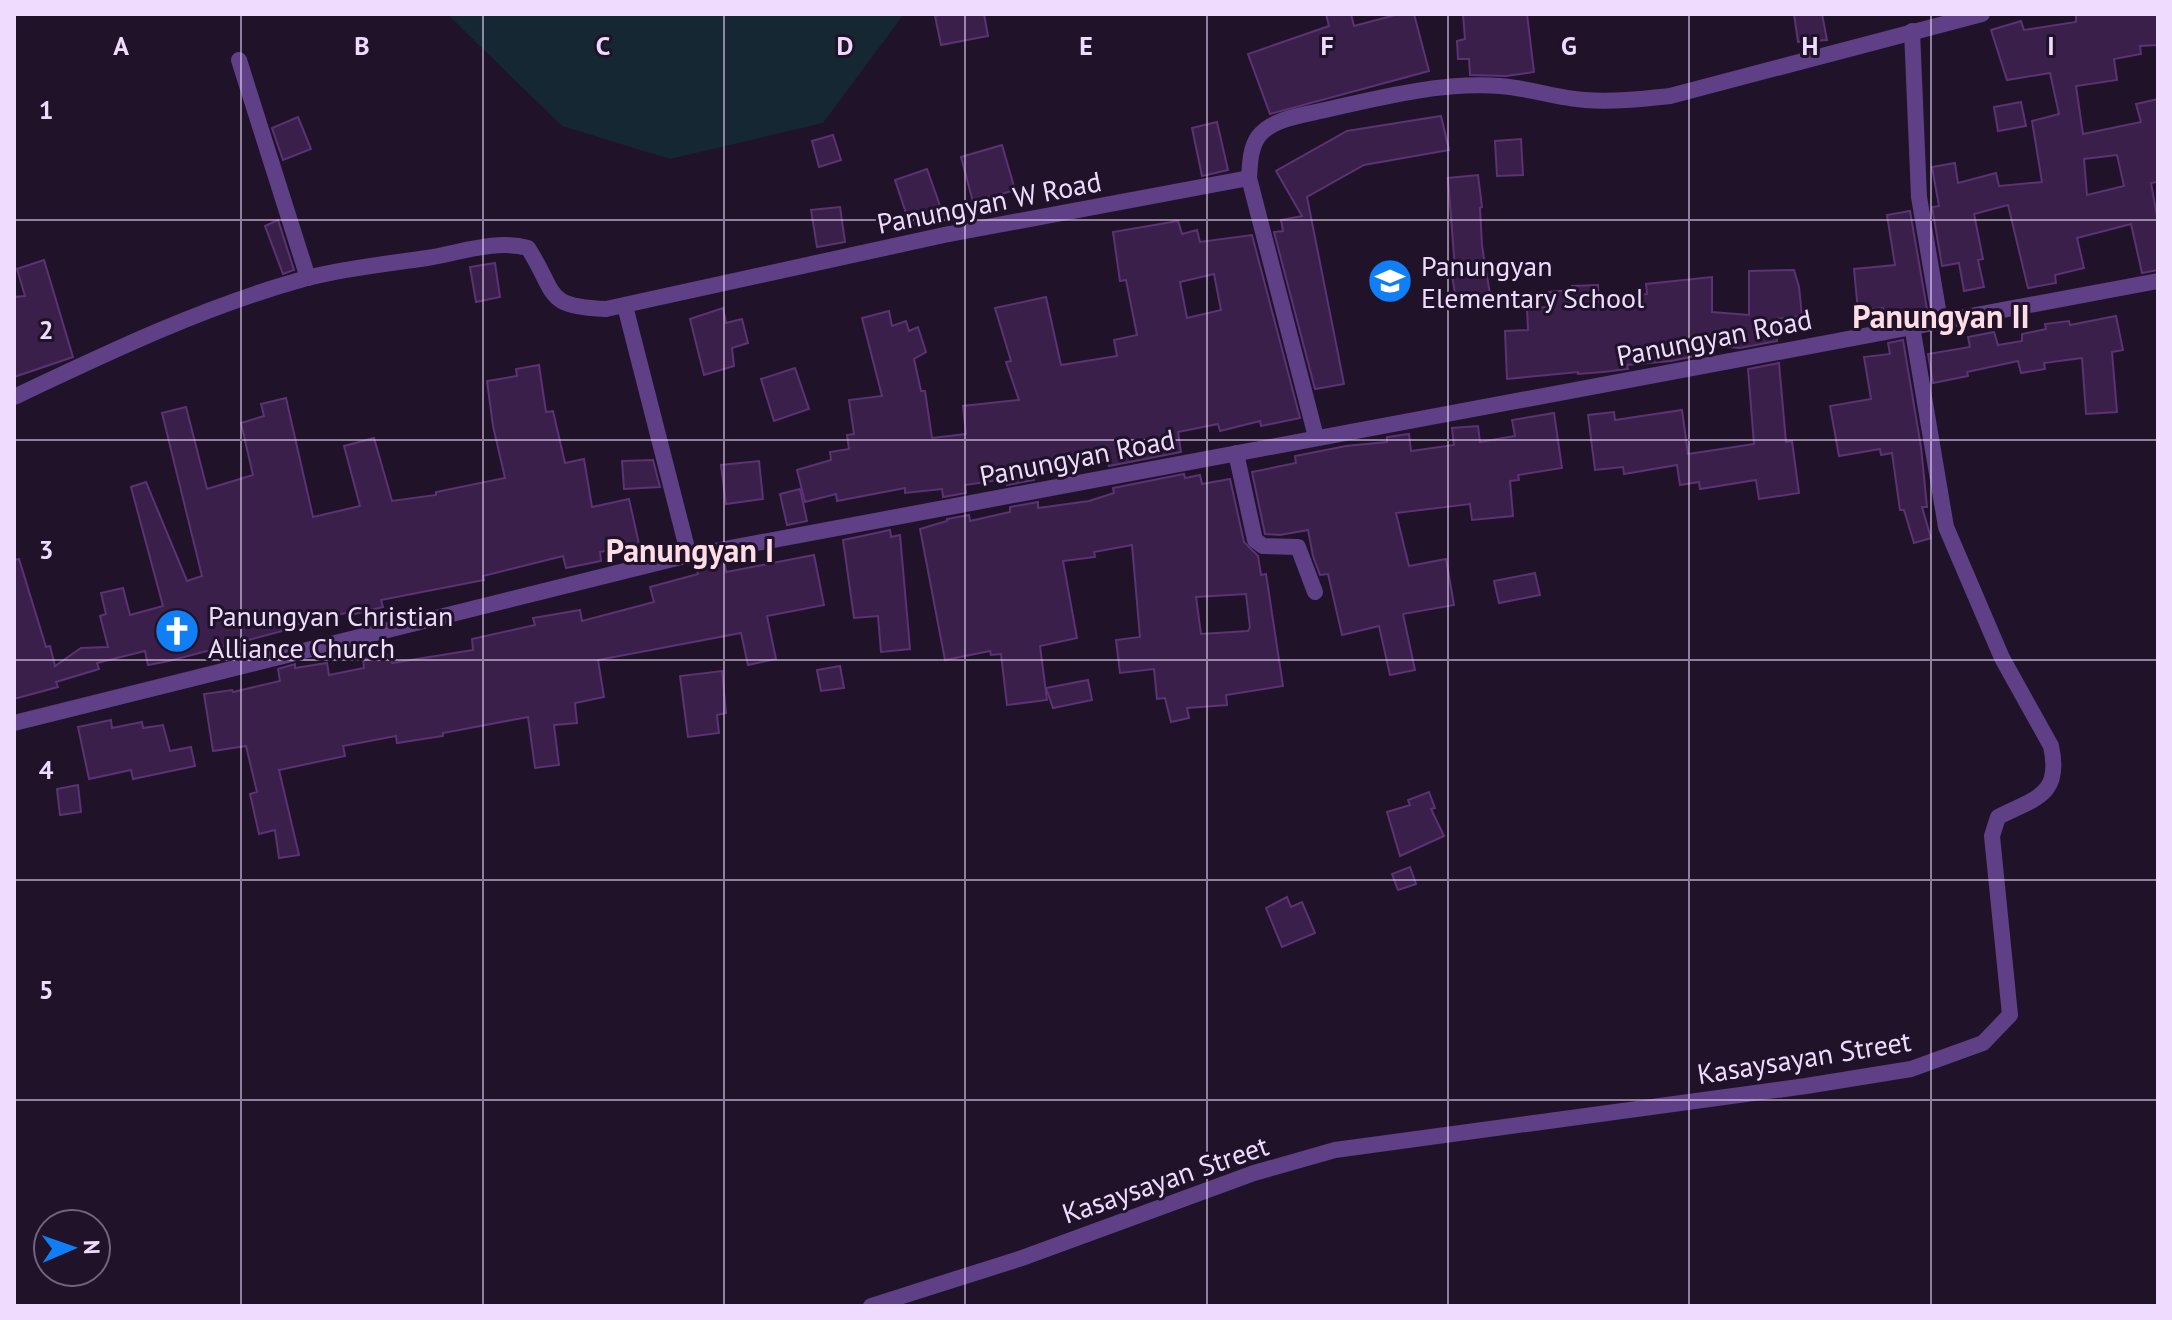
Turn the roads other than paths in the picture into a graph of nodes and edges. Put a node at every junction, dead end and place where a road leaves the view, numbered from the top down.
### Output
1 (1982, 14) edge
2 (1912, 31) junction
3 (239, 60) dead end
4 (1249, 178) junction
5 (308, 278) junction
6 (2158, 281) edge
7 (625, 306) junction
8 (1940, 321) junction
9 (1912, 326) junction
10 (14, 397) edge
11 (1316, 437) junction
12 (1236, 453) junction
13 (689, 556) junction
14 (1315, 592) dead end
15 (14, 723) edge
16 (871, 1306) edge

1 - 2 street
2 - 4 street
2 - 8 street
3 - 5 street
4 - 7 street, Panungyan W Road
4 - 11 street
5 - 7 street, Panungyan W Road
5 - 10 street, Panungyan W Road
6 - 8 street, Panungyan Road
7 - 13 street
8 - 9 street, Panungyan Road
9 - 11 street, Panungyan Road
9 - 16 street, Kasaysayan Street
11 - 12 street, Panungyan Road
12 - 13 street, Panungyan Road
12 - 14 street
13 - 15 street, Panungyan Road

